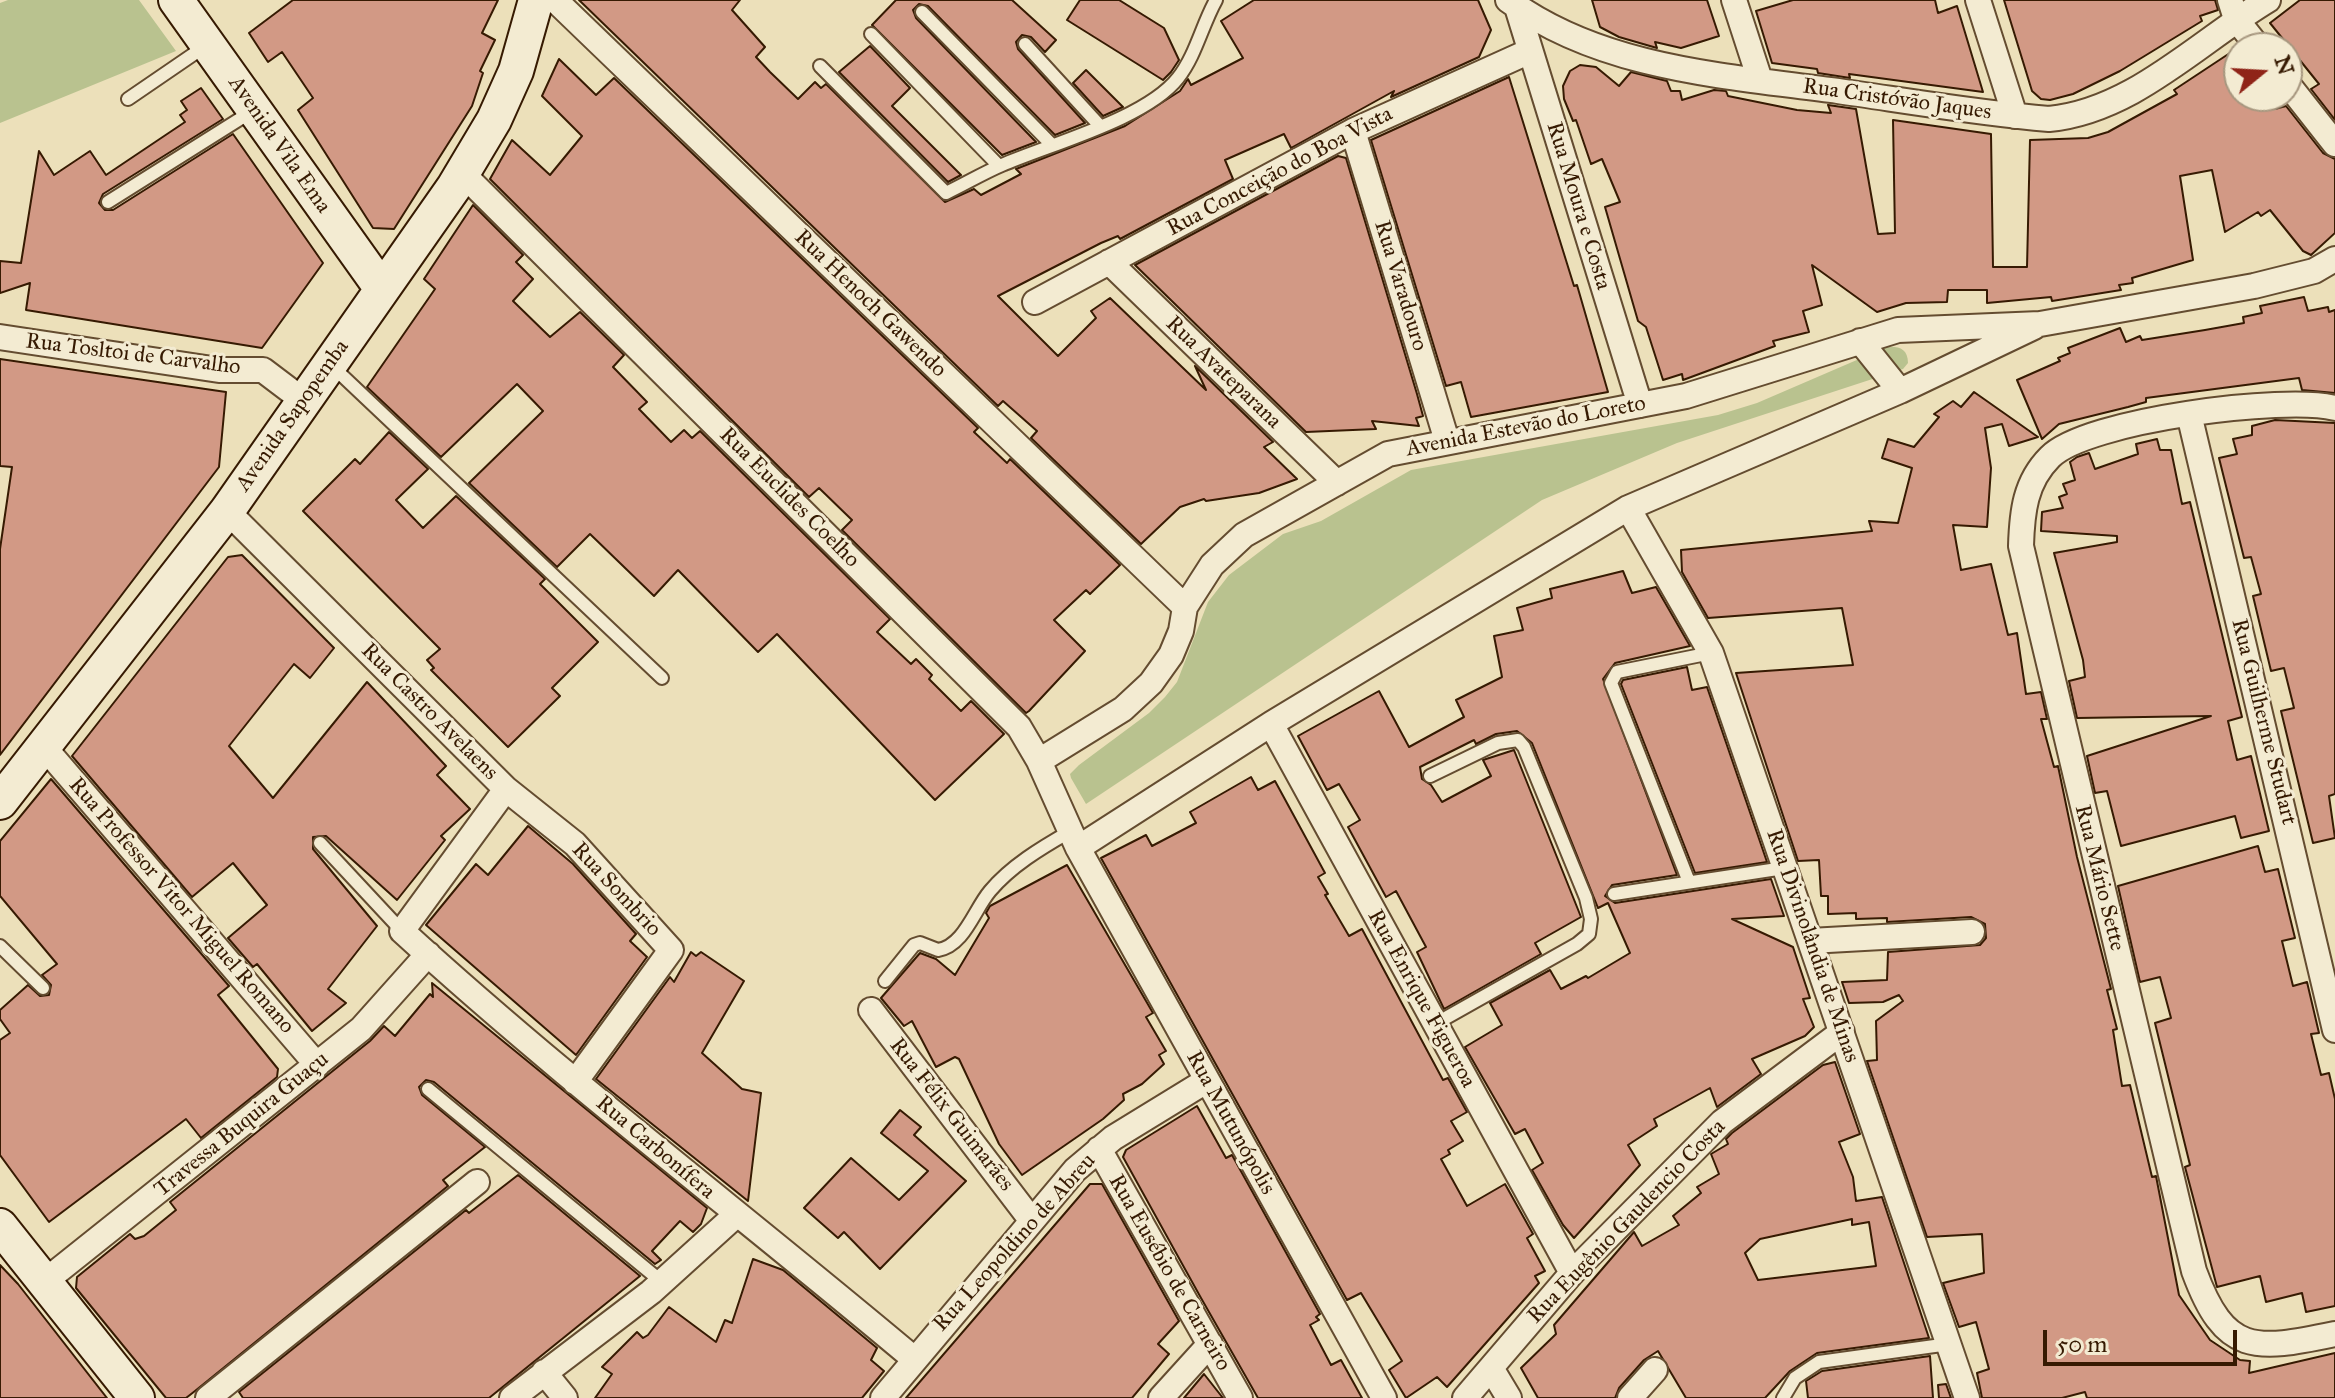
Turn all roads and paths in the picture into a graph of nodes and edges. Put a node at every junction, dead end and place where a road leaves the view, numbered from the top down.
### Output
1 (176, 0) edge
2 (536, 0) edge
3 (555, 0) edge
4 (1216, 0) edge
5 (1734, 0) edge
6 (1978, 0) edge
7 (2268, 0) edge
8 (1512, 3) edge
9 (2233, 10) edge
10 (922, 12) dead end
11 (2248, 32) edge
12 (871, 34) dead end
13 (207, 44) junction
14 (1025, 44) dead end
15 (1530, 51) junction
16 (820, 66) dead end
17 (1760, 80) junction
18 (128, 99) dead end
19 (2303, 103) edge
20 (254, 109) junction
21 (2015, 116) junction
22 (1100, 126) junction
23 (1353, 131) junction
24 (2335, 144) edge
25 (1052, 145) junction
26 (999, 166) junction
27 (463, 174) junction
28 (108, 202) dead end
29 (2335, 259) edge
30 (1109, 262) junction
31 (382, 289) junction
32 (1035, 302) dead end
33 (2040, 324) junction
34 (0, 337) edge
35 (1860, 341) junction
36 (330, 364) junction
37 (1900, 391) junction
38 (304, 401) junction
39 (1640, 405) junction
40 (2335, 408) edge
41 (2189, 414) junction
42 (1447, 441) junction
43 (1337, 483) junction
44 (1628, 508) junction
45 (227, 511) junction
46 (1185, 607) junction
47 (1711, 653) junction
48 (662, 678) dead end
49 (1271, 724) junction
50 (44, 747) junction
51 (1039, 761) junction
52 (11, 774) edge
53 (1430, 776) dead end
54 (506, 789) junction
55 (0, 802) edge
56 (1073, 840) junction
57 (320, 843) dead end
58 (1784, 868) junction
59 (1689, 882) junction
60 (1614, 894) dead end
61 (402, 931) junction
62 (1972, 932) dead end
63 (1810, 941) junction
64 (0, 946) edge
65 (428, 954) junction
66 (885, 981) dead end
67 (43, 988) dead end
68 (871, 1010) dead end
69 (1435, 1024) junction
70 (2335, 1030) edge
71 (1842, 1032) junction
72 (317, 1065) junction
73 (1206, 1081) junction
74 (575, 1082) junction
75 (428, 1089) dead end
76 (1099, 1149) junction
77 (477, 1182) dead end
78 (736, 1215) junction
79 (1032, 1221) junction
80 (3, 1236) edge
81 (1572, 1273) junction
82 (44, 1282) junction
83 (662, 1282) junction
84 (2335, 1334) edge
85 (1210, 1344) junction
86 (1949, 1344) junction
87 (913, 1358) junction
88 (1491, 1368) junction
89 (1655, 1370) dead end
90 (544, 1372) junction
91 (124, 1393) edge
92 (208, 1398) edge
93 (512, 1398) edge
94 (565, 1398) edge
95 (883, 1398) edge
96 (1161, 1398) edge
97 (1240, 1398) edge
98 (1384, 1398) edge
99 (1465, 1398) edge
100 (1509, 1398) edge
101 (1630, 1398) edge
102 (1783, 1398) edge
103 (1967, 1398) edge

1 - 13 main road, Avenida Vila Ema
2 - 27 main road, Avenida Sapopemba
3 - 46 street, Rua Henoch Gawendo
4 - 22 lane
5 - 17 street
6 - 21 street
7 - 9 street, Rua Cristóvão Jaques
8 - 15 street, Rua Moura e Costa
8 - 17 street, Rua Cristóvão Jaques
9 - 11 street
9 - 21 street, Rua Cristóvão Jaques
10 - 25 lane
12 - 26 lane
13 - 18 lane
13 - 20 main road, Avenida Vila Ema
14 - 22 lane
15 - 23 street, Rua Conceição do Boa Vista
15 - 39 street, Rua Moura e Costa
16 - 26 lane
17 - 21 street, Rua Cristóvão Jaques
19 - 24 street
20 - 28 lane
20 - 31 main road, Avenida Vila Ema
22 - 25 lane
23 - 30 street, Rua Conceição do Boa Vista
23 - 42 street, Rua Varadouro
25 - 26 lane
27 - 31 main road, Avenida Sapopemba
27 - 51 street, Rua Euclides Coelho
29 - 33 street, Avenida Estevão do Loreto
30 - 32 street, Rua Conceição do Boa Vista
30 - 43 street, Rua Avateparana
31 - 36 main road, Avenida Sapopemba
33 - 35 street, Avenida Estevão do Loreto
33 - 37 street, Avenida Estevão do Loreto
34 - 38 street, Rua Tosltoi de Carvalho
35 - 37 street
35 - 39 street, Avenida Estevão do Loreto
36 - 38 main road, Avenida Sapopemba
36 - 48 lane
37 - 44 street, Avenida Estevão do Loreto
38 - 45 main road, Avenida Sapopemba
39 - 42 street, Avenida Estevão do Loreto
40 - 41 street, Rua Mário Sette
41 - 70 street, Rua Guilherme Studart
41 - 84 street, Rua Mário Sette
42 - 43 street, Avenida Estevão do Loreto
43 - 46 street, Avenida Estevão do Loreto
44 - 47 street, Rua Divinolândia de Minas
44 - 49 street, Avenida Estevão do Loreto
45 - 50 main road, Avenida Sapopemba
45 - 54 street, Rua Castro Avelaens
46 - 51 street, Avenida Estevão do Loreto
47 - 58 street, Rua Divinolândia de Minas
47 - 59 lane
49 - 56 street, Avenida Estevão do Loreto
49 - 69 street, Rua Enrique Figueroa
50 - 52 main road, Avenida Sapopemba
50 - 72 street, Rua Professor Vitor Miguel Romano
51 - 56 street, Rua Euclides Coelho
52 - 55 main road, Avenida Sapopemba
53 - 69 lane
54 - 61 street, Rua Castro Avelaens
54 - 74 street, Rua Sombrio
56 - 66 lane
56 - 73 street, Rua Mutunópolis
57 - 61 lane
58 - 59 lane
58 - 63 street, Rua Divinolândia de Minas
59 - 60 lane
61 - 65 street, Rua Carbonífera
62 - 63 street
63 - 71 street, Rua Divinolândia de Minas
64 - 67 lane
65 - 72 street, Travessa Buquira Guaçu
65 - 74 street, Rua Carbonífera
68 - 79 street, Rua Félix Guimarães
69 - 81 street, Rua Enrique Figueroa
71 - 81 street, Rua Eugênio Gaudencio Costa
71 - 86 street, Rua Divinolândia de Minas
72 - 82 street, Travessa Buquira Guaçu
73 - 76 street, Rua Leopoldino de Abreu
73 - 98 street, Rua Mutunópolis
74 - 78 street, Rua Carbonífera
75 - 83 lane
76 - 79 street, Rua Leopoldino de Abreu
76 - 85 street, Rua Eusébio de Carneiro
77 - 92 street
78 - 83 street
78 - 87 street, Rua Carbonífera
79 - 87 street, Rua Leopoldino de Abreu
80 - 82 main road
81 - 88 street, Rua Eugênio Gaudencio Costa
82 - 91 main road
83 - 90 street
85 - 96 street
85 - 97 street, Rua Eusébio de Carneiro
86 - 102 lane
86 - 103 street, Rua Divinolândia de Minas
87 - 95 street, Rua Leopoldino de Abreu
88 - 99 street, Rua Eugênio Gaudencio Costa
88 - 100 street
89 - 101 street
90 - 93 street
90 - 94 street

